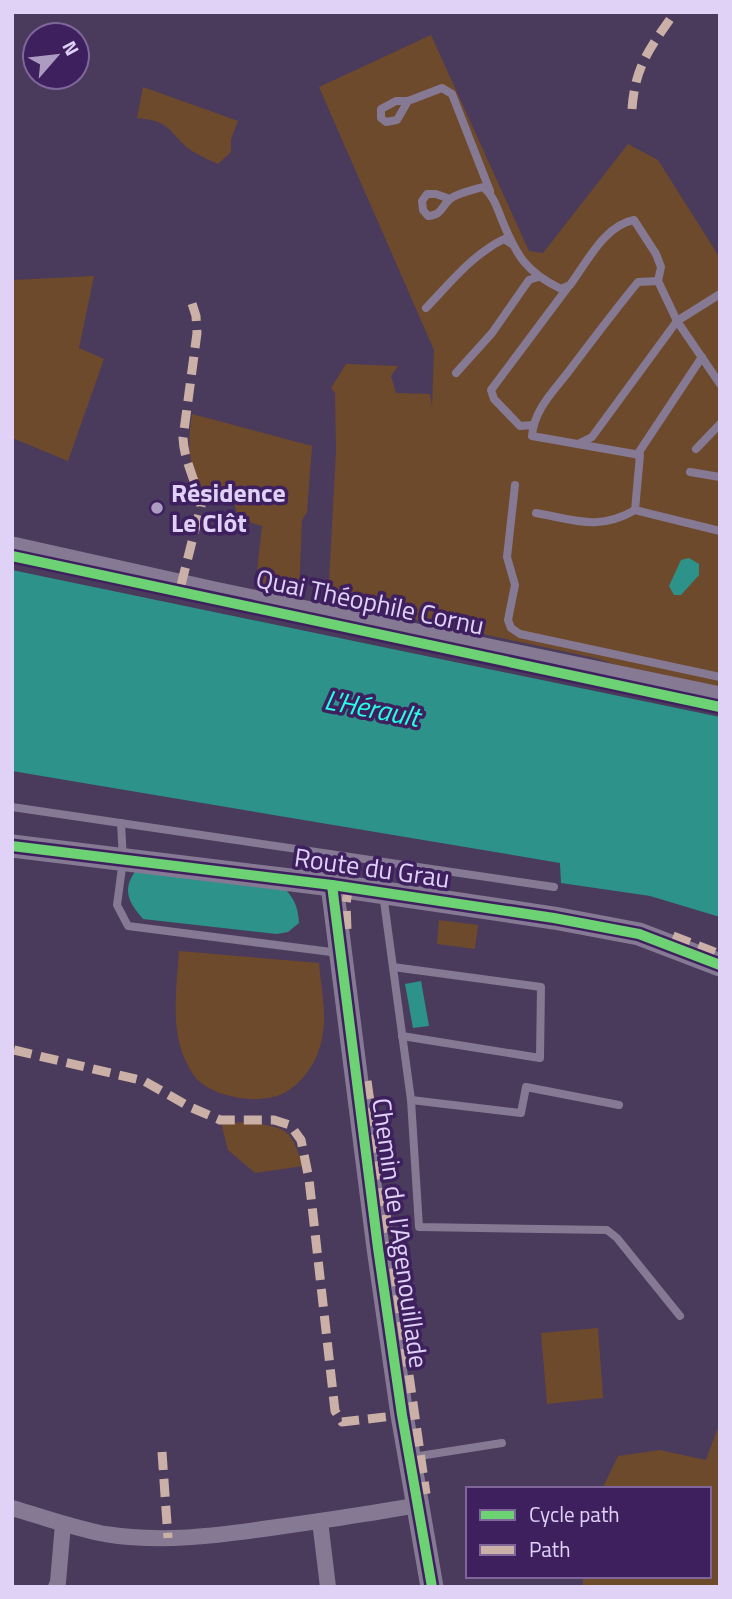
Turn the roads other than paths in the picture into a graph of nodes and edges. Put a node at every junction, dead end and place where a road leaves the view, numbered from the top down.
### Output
1 (408, 101) dead end
2 (491, 194) junction
3 (450, 199) dead end
4 (512, 244) junction
5 (538, 277) junction
6 (658, 281) junction
7 (570, 285) junction
8 (720, 293) edge
9 (426, 308) dead end
10 (677, 321) junction
11 (702, 357) junction
12 (456, 373) dead end
13 (720, 384) edge
14 (720, 424) edge
15 (533, 425) junction
16 (578, 444) junction
17 (696, 449) dead end
18 (637, 455) junction
19 (690, 472) dead end
20 (720, 477) edge
21 (515, 485) dead end
22 (635, 510) junction
23 (536, 513) dead end
24 (720, 531) edge
25 (12, 548) edge
26 (720, 677) edge
27 (720, 698) edge
28 (12, 807) edge
29 (121, 823) junction
30 (12, 846) edge
31 (330, 854) junction
32 (123, 860) junction
33 (332, 885) junction
34 (554, 887) dead end
35 (383, 894) junction
36 (340, 953) junction
37 (720, 965) edge
38 (393, 967) junction
39 (402, 1036) junction
40 (411, 1100) junction
41 (619, 1105) dead end
42 (680, 1316) dead end
43 (502, 1443) dead end
44 (410, 1458) junction
45 (418, 1505) junction
46 (12, 1508) edge
47 (320, 1521) junction
48 (63, 1524) junction
49 (56, 1587) edge
50 (328, 1587) edge
51 (432, 1587) edge

1 - 2 lane
2 - 3 lane
2 - 4 lane
4 - 5 lane
4 - 9 lane
5 - 7 lane
5 - 12 lane
6 - 7 lane
6 - 10 lane
6 - 15 lane
7 - 15 lane
8 - 10 lane
10 - 11 lane
10 - 16 lane
11 - 13 lane
11 - 18 lane
14 - 17 lane
15 - 16 lane
16 - 18 lane
18 - 22 lane
19 - 20 lane
21 - 26 lane
22 - 23 lane
22 - 24 lane
25 - 27 street, Quai Théophile Cornu
28 - 29 lane
29 - 31 lane
29 - 32 lane
30 - 32 street, Route du Grau
31 - 33 lane
31 - 34 lane
32 - 33 street, Route du Grau
32 - 36 lane
33 - 35 street, Route du Grau
33 - 36 street, Chemin de l'Agenouillade
35 - 37 street, Route du Grau
35 - 38 lane
36 - 44 street, Chemin de l'Agenouillade
38 - 39 lane
38 - 39 lane
39 - 40 lane
40 - 41 lane
40 - 42 lane
43 - 44 lane
44 - 45 street, Chemin de l'Agenouillade
45 - 47 street
45 - 51 street, Chemin de l'Agenouillade
46 - 48 street
47 - 48 street
47 - 50 street
48 - 49 street

